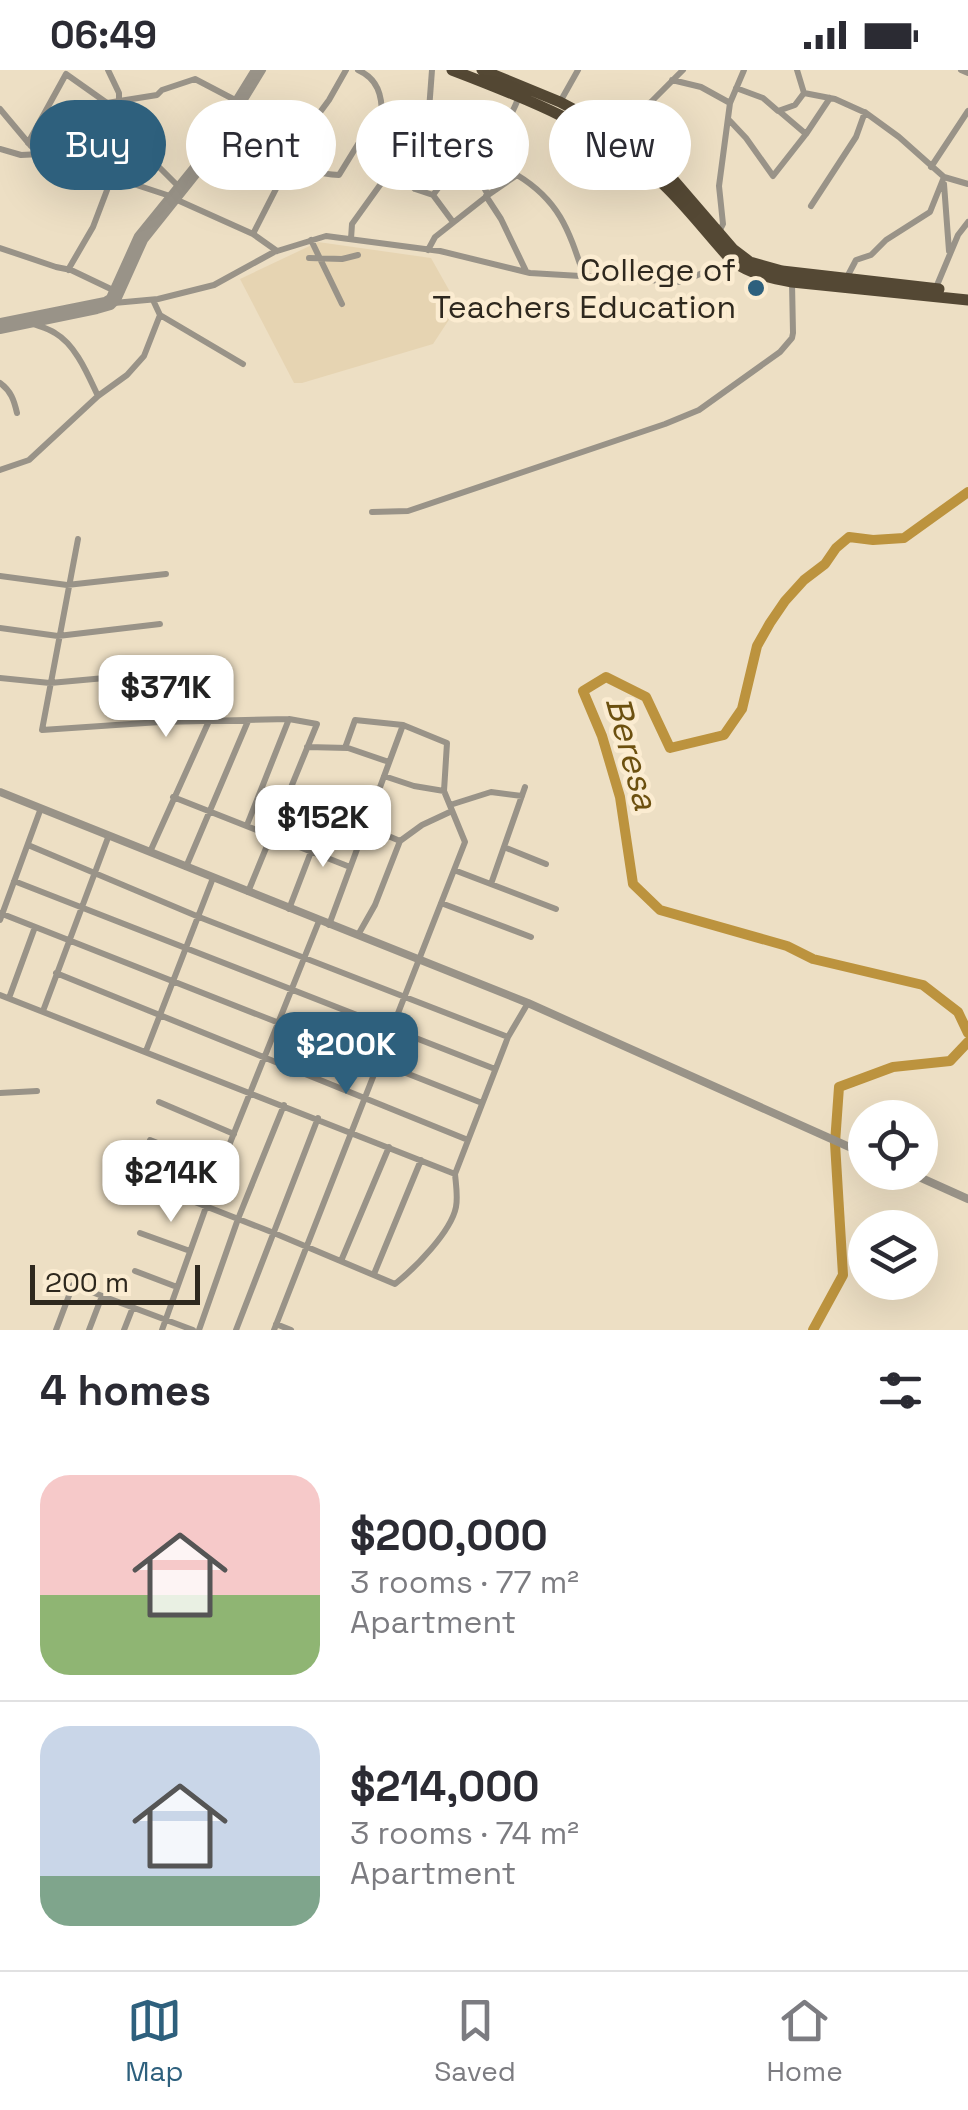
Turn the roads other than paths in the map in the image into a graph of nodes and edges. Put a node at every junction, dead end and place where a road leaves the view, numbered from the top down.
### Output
1 (108, 70) edge
2 (258, 70) edge
3 (346, 70) edge
4 (358, 70) edge
5 (432, 70) edge
6 (452, 70) edge
7 (482, 70) edge
8 (578, 70) edge
9 (684, 70) edge
10 (744, 70) edge
11 (797, 70) edge
12 (65, 72) edge
13 (671, 80) junction
14 (736, 88) junction
15 (804, 93) junction
16 (519, 96) junction
17 (830, 98) junction
18 (103, 100) edge
19 (119, 100) edge
20 (126, 100) edge
21 (234, 100) edge
22 (238, 100) edge
23 (329, 100) edge
24 (381, 100) edge
25 (430, 100) edge
26 (517, 100) edge
27 (555, 100) edge
28 (561, 100) edge
29 (653, 100) edge
30 (730, 103) junction
31 (0, 109) edge
32 (968, 110) edge
33 (778, 111) junction
34 (865, 112) junction
35 (728, 120) junction
36 (806, 134) junction
37 (28, 143) joint
38 (356, 147) edge
39 (0, 149) edge
40 (30, 155) edge
41 (931, 167) junction
42 (166, 174) edge
43 (336, 175) edge
44 (186, 176) edge
45 (944, 177) junction
46 (968, 184) edge
47 (529, 185) edge
48 (178, 186) junction
49 (107, 190) edge
50 (150, 190) edge
51 (275, 190) edge
52 (377, 190) edge
53 (420, 190) edge
54 (437, 190) edge
55 (484, 190) edge
56 (496, 190) edge
57 (680, 190) edge
58 (433, 195) junction
59 (487, 196) junction
60 (173, 198) junction
61 (811, 206) dead end
62 (453, 222) junction
63 (968, 222) edge
64 (253, 234) junction
65 (716, 236) junction
66 (350, 238) junction
67 (311, 240) junction
68 (0, 248) edge
69 (428, 250) junction
70 (277, 251) junction
71 (950, 253) junction
72 (358, 255) dead end
73 (309, 258) dead end
74 (320, 258) junction
75 (732, 261) junction
76 (68, 270) junction
77 (527, 272) junction
78 (584, 276) junction
79 (794, 277) junction
80 (846, 279) junction
81 (118, 292) junction
82 (935, 292) junction
83 (968, 296) edge
84 (153, 300) junction
85 (114, 303) junction
86 (342, 304) dead end
87 (160, 314) junction
88 (0, 322) edge
89 (30, 322) junction
90 (0, 330) edge
91 (243, 364) dead end
92 (0, 383) edge
93 (98, 396) junction
94 (18, 413) dead end
95 (0, 470) edge
96 (372, 512) dead end
97 (78, 539) dead end
98 (166, 574) dead end
99 (0, 576) edge
100 (68, 585) junction
101 (160, 624) dead end
102 (0, 628) edge
103 (58, 636) junction
104 (160, 673) dead end
105 (0, 678) edge
106 (50, 683) junction
107 (248, 720) junction
108 (289, 720) junction
109 (209, 721) junction
110 (403, 725) junction
111 (307, 747) junction
112 (345, 748) junction
113 (389, 762) junction
114 (384, 776) junction
115 (525, 787) dead end
116 (0, 792) edge
117 (444, 792) junction
118 (522, 796) junction
119 (173, 797) junction
120 (41, 808) junction
121 (451, 808) junction
122 (209, 810) junction
123 (324, 818) dead end
124 (248, 826) junction
125 (365, 826) junction
126 (270, 834) junction
127 (110, 836) junction
128 (400, 841) junction
129 (28, 845) junction
130 (504, 847) junction
131 (311, 851) junction
132 (150, 852) junction
133 (546, 864) dead end
134 (186, 867) junction
135 (350, 867) junction
136 (454, 870) junction
137 (95, 872) junction
138 (213, 878) junction
139 (14, 881) junction
140 (490, 884) junction
141 (248, 892) junction
142 (441, 903) junction
143 (81, 908) junction
144 (289, 908) junction
145 (556, 909) dead end
146 (1, 916) edge
147 (198, 917) junction
148 (324, 923) junction
149 (34, 927) junction
150 (358, 936) junction
151 (530, 937) dead end
152 (68, 940) junction
153 (186, 949) junction
154 (305, 957) junction
155 (419, 961) junction
156 (56, 972) junction
157 (174, 982) junction
158 (292, 990) junction
159 (0, 995) edge
160 (404, 997) junction
161 (9, 998) junction
162 (528, 1004) junction
163 (43, 1011) junction
164 (161, 1015) junction
165 (279, 1023) junction
166 (392, 1028) junction
167 (508, 1037) junction
168 (146, 1051) junction
169 (265, 1058) junction
170 (379, 1063) junction
171 (495, 1070) junction
172 (37, 1091) dead end
173 (251, 1092) junction
174 (0, 1094) edge
175 (365, 1098) junction
176 (159, 1102) dead end
177 (482, 1103) junction
178 (284, 1105) junction
179 (318, 1118) junction
180 (352, 1132) junction
181 (234, 1134) junction
182 (150, 1140) dead end
183 (468, 1140) junction
184 (848, 1146) edge
185 (389, 1147) junction
186 (421, 1160) junction
187 (220, 1168) junction
188 (456, 1174) junction
189 (139, 1180) dead end
190 (938, 1186) edge
191 (968, 1199) edge
192 (206, 1206) junction
193 (238, 1219) junction
194 (140, 1233) dead end
195 (274, 1233) junction
196 (306, 1246) junction
197 (190, 1251) junction
198 (342, 1260) junction
199 (135, 1270) dead end
200 (374, 1274) junction
201 (177, 1287) junction
202 (102, 1296) junction
203 (133, 1307) junction
204 (166, 1320) junction
205 (275, 1327) edge
206 (56, 1330) edge
207 (89, 1330) edge
208 (124, 1330) edge
209 (162, 1330) edge
210 (196, 1330) edge
211 (236, 1330) edge
212 (291, 1330) edge

1 - 19 street
2 - 22 street
2 - 60 street
3 - 23 street
4 - 24 street
5 - 25 street
6 - 16 highway
7 - 27 highway
8 - 28 street
9 - 13 street
10 - 14 street
11 - 15 street
12 - 18 street
12 - 37 street
13 - 29 street
13 - 30 street
14 - 30 street
14 - 33 street
15 - 17 street
15 - 33 street
16 - 26 street
16 - 65 highway
17 - 34 street
17 - 36 street
20 - 21 street
30 - 35 street
31 - 37 street
32 - 41 street
33 - 36 street
34 - 41 street
34 - 61 street
35 - 36 street
35 - 65 street
38 - 43 street
39 - 40 street
41 - 45 street
42 - 48 street
44 - 48 street
45 - 46 street
45 - 71 street
45 - 80 street
47 - 78 street
48 - 60 street
49 - 76 street
50 - 60 street
51 - 64 street
52 - 66 street
53 - 58 street
54 - 58 street
55 - 59 street
56 - 59 street
57 - 65 highway
58 - 62 street
59 - 62 street
59 - 77 street
60 - 64 street
60 - 81 street
62 - 69 street
63 - 71 street
64 - 70 street
65 - 75 highway
65 - 79 highway
66 - 67 street
66 - 69 street
67 - 70 street
67 - 74 street
68 - 76 street
69 - 77 street
70 - 84 street
71 - 82 street
72 - 74 street
73 - 74 street
74 - 86 street
75 - 78 street
75 - 79 highway
76 - 81 street
77 - 78 street
79 - 80 highway
79 - 82 highway
79 - 96 street
80 - 82 highway
81 - 85 street
81 - 88 street
82 - 83 highway
84 - 85 street
84 - 87 street
85 - 89 street
87 - 91 street
87 - 93 street
89 - 90 street
89 - 93 street
92 - 94 street
93 - 95 street
97 - 100 street
98 - 100 street
99 - 100 street
100 - 103 street
101 - 103 street
102 - 103 street
103 - 106 street
104 - 106 street
105 - 106 street
106 - 109 street
107 - 108 street
107 - 109 street
107 - 122 street
108 - 111 street
108 - 124 street
109 - 119 street
110 - 112 street
110 - 113 street
110 - 117 street
111 - 112 street
111 - 126 street
112 - 113 street
113 - 114 street
114 - 117 street
114 - 125 street
115 - 118 street
116 - 120 street
117 - 121 street
118 - 121 street
118 - 130 street
119 - 122 street
119 - 132 street
120 - 127 street
120 - 129 street
121 - 128 street
121 - 136 street
122 - 124 street
122 - 134 street
123 - 131 street
124 - 126 street
125 - 128 street
125 - 135 street
126 - 131 street
126 - 141 street
127 - 132 street
127 - 137 street
128 - 150 street
129 - 137 street
129 - 139 street
130 - 133 street
130 - 140 street
131 - 135 street
131 - 144 street
132 - 134 street
134 - 138 street
135 - 148 street
136 - 140 street
136 - 142 street
137 - 143 street
137 - 147 street
138 - 141 street
138 - 147 street
139 - 143 street
139 - 146 street
140 - 145 street
141 - 144 street
142 - 151 street
142 - 155 street
143 - 152 street
143 - 153 street
144 - 148 street
146 - 149 street
147 - 153 street
147 - 154 street
148 - 150 street
148 - 154 street
149 - 152 street
149 - 161 street
150 - 155 street
152 - 156 street
152 - 157 street
153 - 157 street
153 - 158 street
154 - 158 street
154 - 160 street
155 - 160 street
155 - 162 street
156 - 163 street
156 - 164 street
157 - 164 street
157 - 165 street
158 - 165 street
158 - 166 street
159 - 161 street
160 - 166 street
160 - 167 street
161 - 163 street
162 - 167 street
162 - 184 street
163 - 168 street
164 - 168 street
164 - 169 street
165 - 169 street
165 - 170 street
166 - 170 street
166 - 171 street
167 - 171 street
168 - 173 street
169 - 173 street
169 - 175 street
170 - 175 street
170 - 177 street
171 - 177 street
172 - 174 street
173 - 178 street
173 - 181 street
175 - 180 street
175 - 183 street
176 - 181 street
177 - 183 street
178 - 179 street
178 - 193 street
179 - 180 street
179 - 195 street
180 - 185 street
180 - 196 street
181 - 187 street
182 - 187 street
183 - 188 street
185 - 186 street
185 - 198 street
186 - 188 street
186 - 200 street
187 - 192 street
188 - 200 street
189 - 192 street
190 - 191 street
192 - 193 street
192 - 197 street
193 - 195 street
193 - 210 street
194 - 197 street
195 - 196 street
195 - 211 street
196 - 198 street
196 - 205 street
197 - 201 street
198 - 200 street
199 - 201 street
201 - 204 street
202 - 203 street
202 - 206 street
202 - 207 street
203 - 204 street
203 - 208 street
204 - 209 street
204 - 210 street
205 - 212 street

